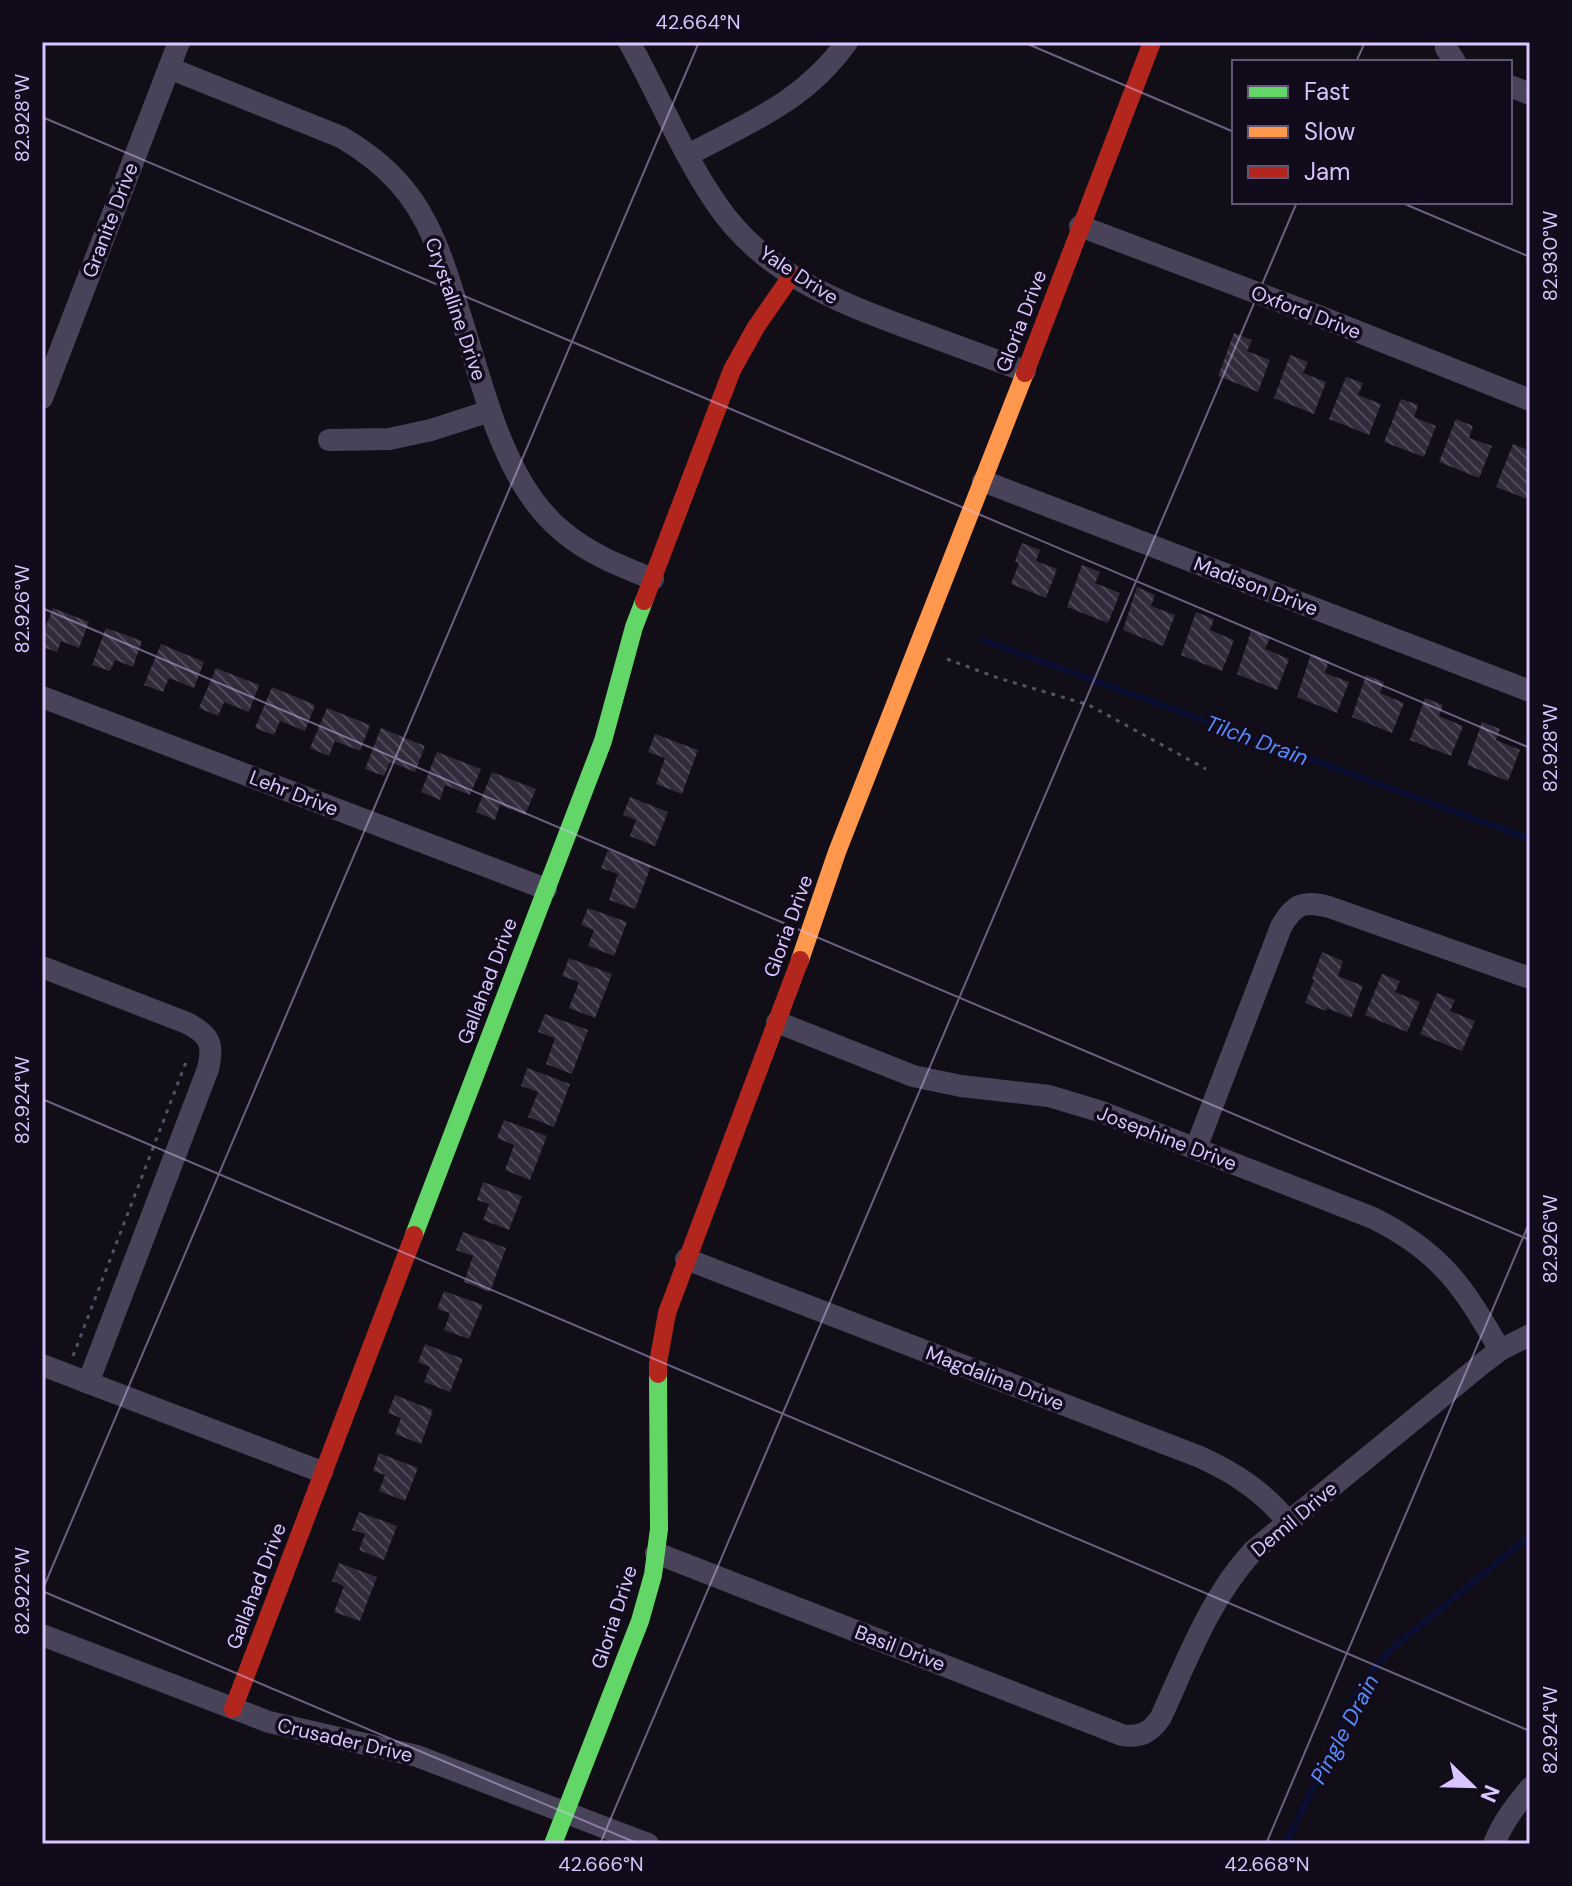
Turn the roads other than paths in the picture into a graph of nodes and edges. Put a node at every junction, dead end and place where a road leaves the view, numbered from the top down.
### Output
1 (179, 42) edge
2 (629, 42) edge
3 (847, 42) edge
4 (1152, 42) edge
5 (1446, 42) edge
6 (1454, 60) edge
7 (169, 68) junction
8 (688, 155) junction
9 (1080, 226) junction
10 (792, 275) junction
11 (1025, 371) junction
12 (42, 398) edge
13 (1530, 400) edge
14 (490, 411) junction
15 (329, 440) dead end
16 (983, 481) junction
17 (653, 579) junction
18 (1530, 691) edge
19 (42, 697) edge
20 (546, 889) junction
21 (42, 967) edge
22 (1530, 978) edge
23 (777, 1022) junction
24 (1196, 1148) junction
25 (686, 1259) junction
26 (1530, 1335) edge
27 (1500, 1350) junction
28 (42, 1365) edge
29 (88, 1383) junction
30 (322, 1472) junction
31 (1288, 1522) junction
32 (656, 1553) junction
33 (42, 1635) edge
34 (233, 1709) junction
35 (1145, 1734) joint
36 (1530, 1788) edge
37 (566, 1812) junction
38 (553, 1844) edge
39 (648, 1844) edge
40 (1494, 1844) edge

1 - 7 street, Granite Drive
2 - 8 street, Yale Drive
3 - 8 street
4 - 9 street, Gloria Drive
5 - 6 street
7 - 12 street, Granite Drive
7 - 14 street, Crystalline Drive
8 - 10 street, Yale Drive
9 - 11 street, Gloria Drive
9 - 13 street, Oxford Drive
10 - 11 street, Yale Drive
10 - 17 street, Gallahad Drive
11 - 16 street, Gloria Drive
14 - 15 street
14 - 17 street, Crystalline Drive
16 - 18 street, Madison Drive
16 - 23 street, Gloria Drive
17 - 20 street, Gallahad Drive
19 - 20 street, Lehr Drive
20 - 30 street, Gallahad Drive
21 - 29 street
22 - 24 street
23 - 24 street, Josephine Drive
23 - 25 street, Gloria Drive
24 - 27 street, Josephine Drive
25 - 31 street, Magdalina Drive
25 - 32 street, Gloria Drive
26 - 27 street, Demil Drive
27 - 31 street, Demil Drive
28 - 29 street
29 - 30 street
30 - 34 street, Gallahad Drive
31 - 35 street, Demil Drive
32 - 35 street, Basil Drive
32 - 37 street, Gloria Drive
33 - 34 street, Crusader Drive
34 - 37 street, Crusader Drive
36 - 40 street
37 - 38 street, Gloria Drive
37 - 39 street, Crusader Drive

